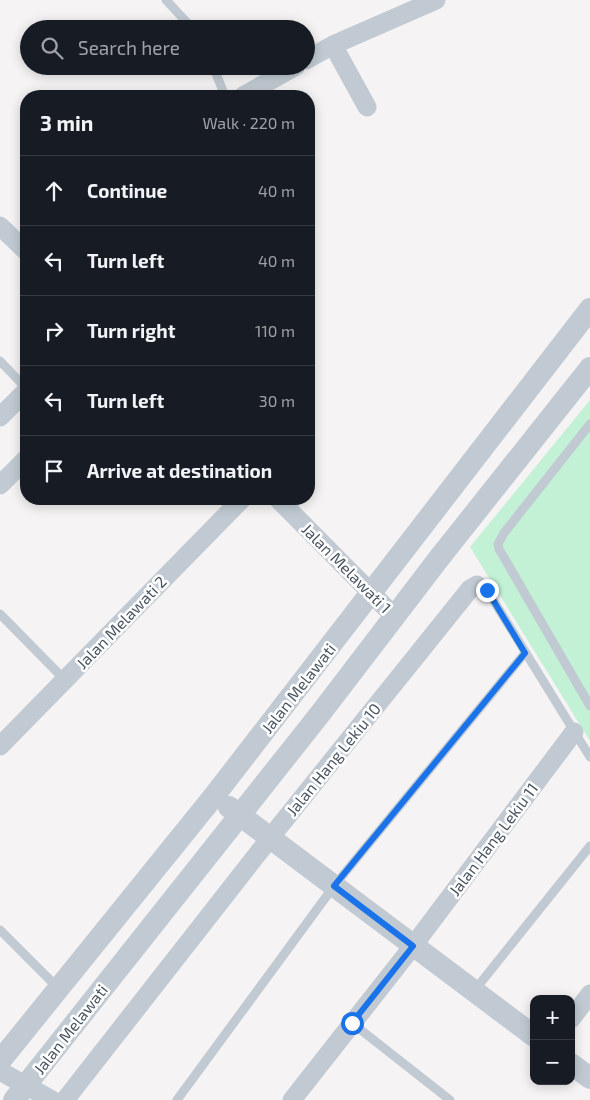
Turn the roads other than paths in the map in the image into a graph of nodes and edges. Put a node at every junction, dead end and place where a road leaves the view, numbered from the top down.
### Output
1 (166, 0) edge
2 (436, 0) edge
3 (185, 20) edge
4 (333, 45) junction
5 (315, 55) edge
6 (217, 75) edge
7 (280, 75) edge
8 (223, 90) edge
9 (253, 90) edge
10 (367, 107) dead end
11 (0, 226) edge
12 (20, 245) edge
13 (590, 310) edge
14 (0, 361) edge
15 (590, 368) edge
16 (20, 383) edge
17 (20, 396) edge
18 (0, 418) edge
19 (590, 424) edge
20 (20, 465) edge
21 (0, 486) edge
22 (236, 505) edge
23 (284, 505) edge
24 (478, 585) joint
25 (372, 592) junction
26 (0, 614) edge
27 (396, 617) junction
28 (525, 653) junction
29 (65, 680) junction
30 (590, 706) edge
31 (574, 732) junction
32 (0, 746) edge
33 (590, 757) edge
34 (214, 796) junction
35 (239, 815) junction
36 (270, 838) junction
37 (590, 846) edge
38 (334, 886) junction
39 (0, 930) edge
40 (413, 946) junction
41 (59, 988) junction
42 (474, 991) junction
43 (590, 994) edge
44 (575, 1014) edge
45 (352, 1023) junction
46 (530, 1033) edge
47 (0, 1061) edge
48 (575, 1067) edge
49 (0, 1072) edge
50 (590, 1078) edge
51 (19, 1093) edge
52 (300, 1097) edge
53 (52, 1100) edge
54 (65, 1100) edge
55 (177, 1100) edge
56 (450, 1100) edge

1 - 3 lane
2 - 4 street
4 - 5 street
4 - 10 street
6 - 8 lane
7 - 9 street
11 - 12 street
13 - 25 street, Jalan Melawati
14 - 16 lane
15 - 27 street, Jalan Melawati
17 - 18 street
19 - 30 lane
20 - 21 street
22 - 29 street, Jalan Melawati 2
23 - 25 street, Jalan Melawati 1
24 - 28 lane, Jalan Hang Lekiu 10
24 - 36 street, Jalan Hang Lekiu 10
25 - 27 street, Jalan Melawati 1
25 - 34 street, Jalan Melawati
26 - 29 lane
27 - 35 street, Jalan Melawati
28 - 31 lane, Jalan Hang Lekiu 10
28 - 38 lane
29 - 32 street, Jalan Melawati 2
31 - 33 lane, Jalan Hang Lekiu 10
31 - 40 street, Jalan Hang Lekiu 11
34 - 35 street
34 - 41 street, Jalan Melawati
35 - 36 street
35 - 51 street, Jalan Melawati
36 - 38 street
36 - 54 street, Jalan Hang Lekiu 10
37 - 42 lane
38 - 40 street
38 - 55 lane
39 - 41 lane
40 - 42 street
40 - 45 street, Jalan Hang Lekiu 11
41 - 47 street, Jalan Melawati
42 - 46 street
43 - 44 street
45 - 52 street, Jalan Hang Lekiu 11
45 - 56 lane
48 - 50 street
49 - 51 street
51 - 53 street

